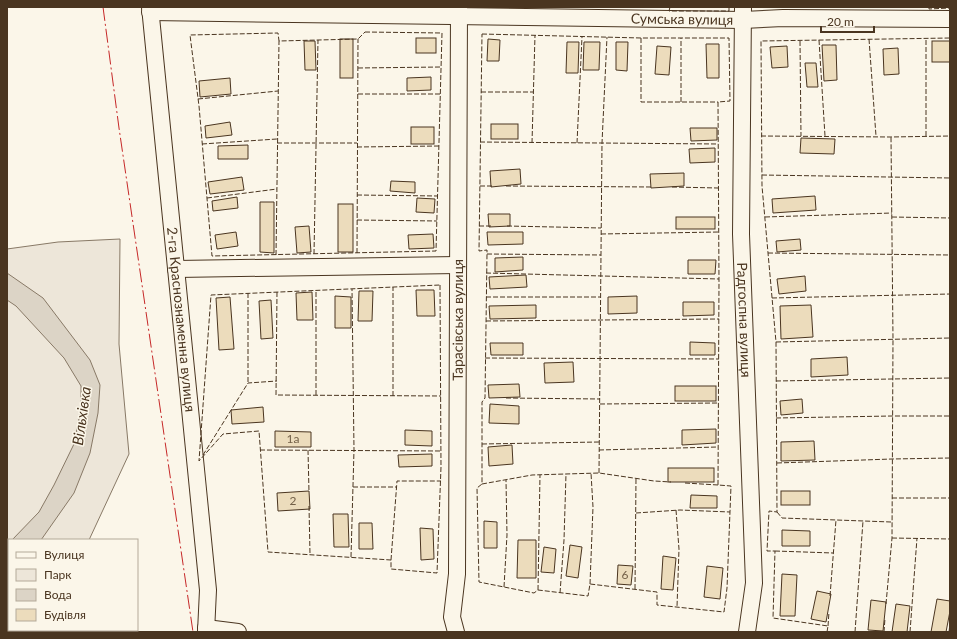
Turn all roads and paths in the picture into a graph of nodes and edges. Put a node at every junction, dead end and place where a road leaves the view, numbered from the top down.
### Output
1 (150, 10) edge
2 (459, 12) edge
3 (743, 14) edge
4 (950, 19) edge
5 (458, 265) junction
6 (176, 270) junction
7 (206, 630) edge
8 (238, 632) edge
9 (456, 632) edge
10 (747, 632) edge

1 - 2 street, Сумська вулиця
1 - 6 street, 2-га Краснознаменна вулиця
2 - 3 street, Сумська вулиця
2 - 5 street, Тарасівська вулиця
3 - 4 street, Сумська вулиця
3 - 10 street, Радгоспна вулиця
5 - 6 street
5 - 9 street, Тарасівська вулиця
6 - 7 street, 2-га Краснознаменна вулиця
7 - 8 street

